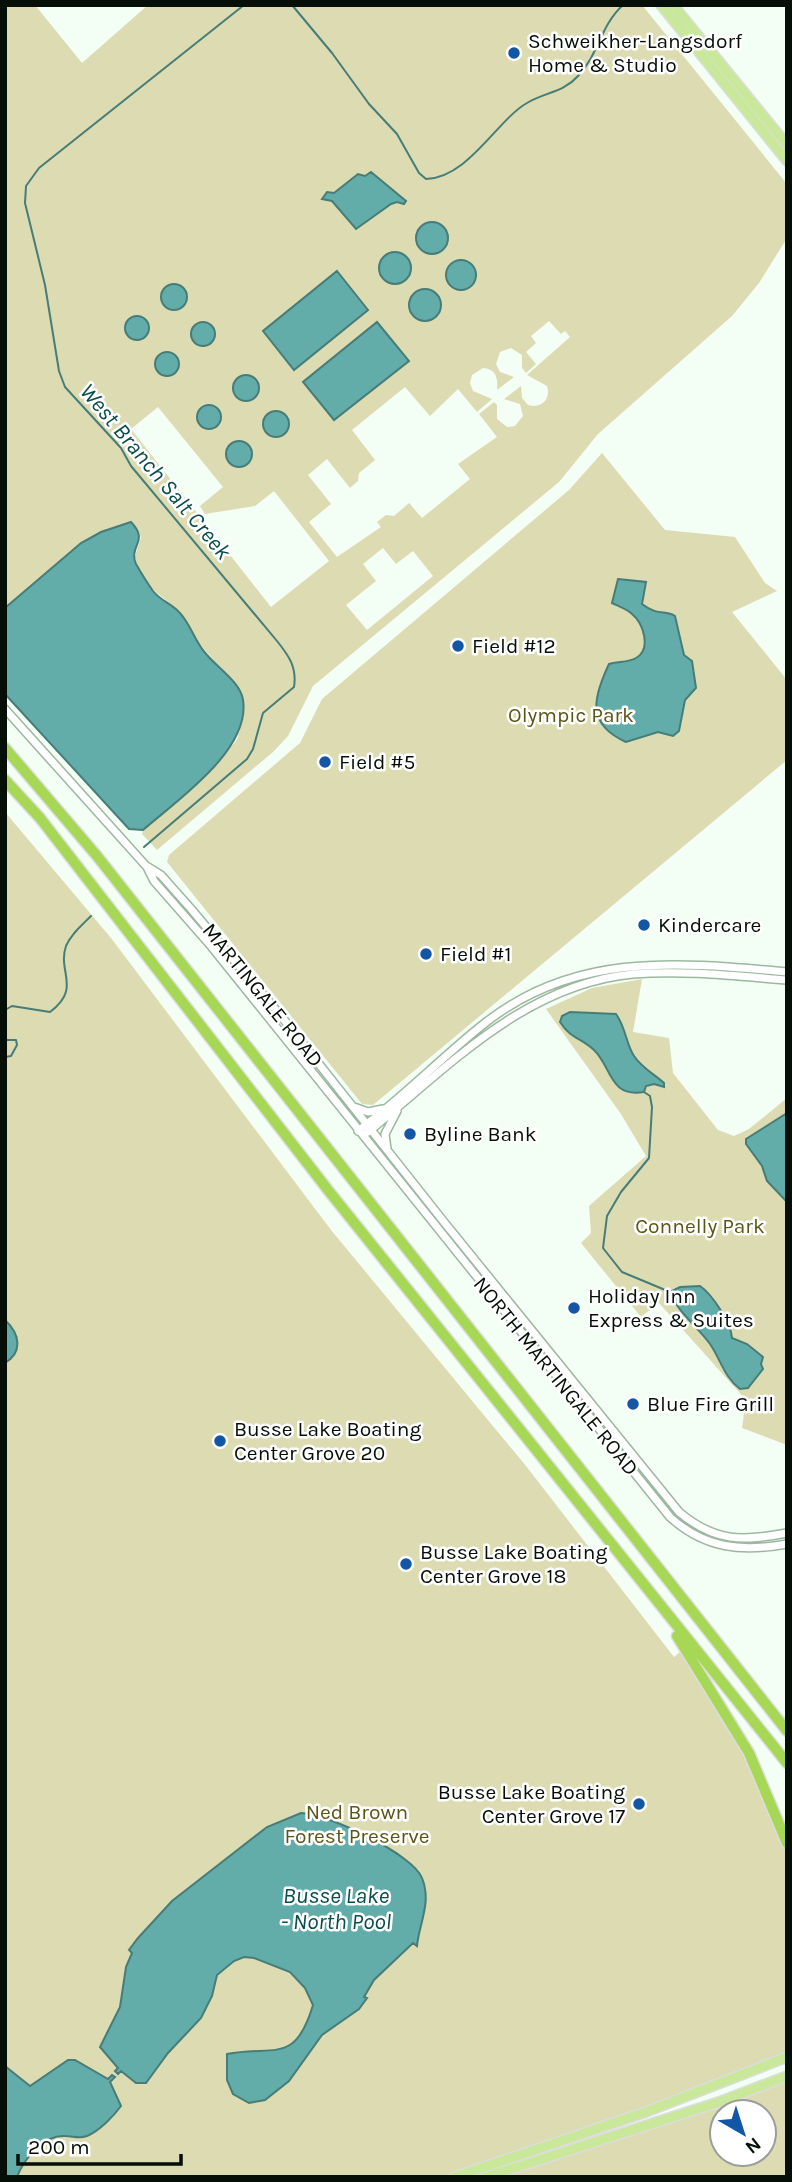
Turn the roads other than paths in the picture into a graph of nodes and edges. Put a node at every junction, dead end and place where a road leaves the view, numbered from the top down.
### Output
1 (661, 5) edge
2 (673, 5) edge
3 (787, 145) edge
4 (787, 162) edge
5 (5, 709) edge
6 (5, 748) edge
7 (5, 779) edge
8 (147, 867) junction
9 (787, 972) edge
10 (787, 980) edge
11 (400, 1106) junction
12 (353, 1107) junction
13 (387, 1108) junction
14 (369, 1127) junction
15 (360, 1134) junction
16 (387, 1150) junction
17 (787, 1533) edge
18 (787, 1544) edge
19 (659, 1605) junction
20 (760, 1698) junction
21 (787, 1719) edge
22 (787, 1731) edge
23 (787, 1763) edge
24 (787, 1843) edge
25 (787, 2057) edge
26 (787, 2076) edge
27 (455, 2177) edge
28 (486, 2177) edge

1 - 4 main road
2 - 3 main road
5 - 8 street, MARTINGALE ROAD
6 - 20 highway
7 - 19 highway
8 - 12 street, MARTINGALE ROAD
8 - 15 street, MARTINGALE ROAD
9 - 13 street
10 - 11 street
11 - 14 street
11 - 16 street
12 - 13 street
12 - 14 street, MARTINGALE ROAD
13 - 14 street
14 - 15 street
14 - 16 street, NORTH MARTINGALE ROAD
15 - 18 street, NORTH MARTINGALE ROAD
16 - 17 street, NORTH MARTINGALE ROAD
19 - 23 highway
19 - 24 highway
20 - 21 highway
20 - 22 highway
25 - 27 main road
26 - 28 main road

